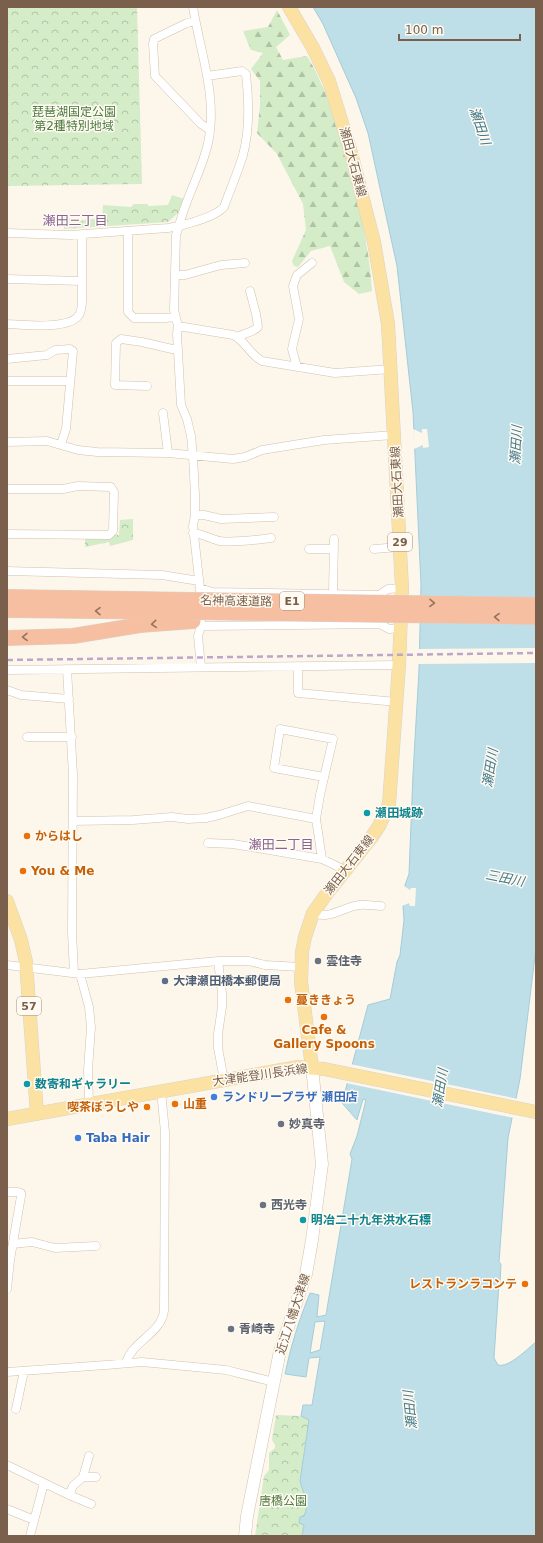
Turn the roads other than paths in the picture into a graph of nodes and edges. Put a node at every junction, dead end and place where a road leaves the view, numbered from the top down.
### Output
1 (193, 7) edge
2 (289, 7) edge
3 (196, 21) junction
4 (207, 76) junction
5 (210, 130) junction
6 (179, 226) junction
7 (128, 231) junction
8 (7, 233) edge
9 (82, 234) junction
10 (245, 262) dead end
11 (312, 263) dead end
12 (175, 275) junction
13 (7, 279) edge
14 (82, 281) junction
15 (250, 291) dead end
16 (175, 317) junction
17 (7, 324) edge
18 (178, 326) junction
19 (237, 337) junction
20 (178, 349) junction
21 (7, 358) edge
22 (297, 367) junction
23 (391, 369) junction
24 (7, 381) edge
25 (70, 381) junction
26 (147, 386) dead end
27 (164, 413) dead end
28 (394, 435) junction
29 (7, 442) edge
30 (61, 444) junction
31 (168, 453) junction
32 (192, 456) junction
33 (7, 489) edge
34 (195, 515) junction
35 (274, 517) dead end
36 (194, 533) junction
37 (7, 534) edge
38 (334, 539) dead end
39 (268, 540) dead end
40 (400, 547) junction
41 (309, 549) dead end
42 (334, 549) junction
43 (374, 549) dead end
44 (7, 571) edge
45 (402, 588) junction
46 (334, 594) junction
47 (7, 597) edge
48 (196, 605) junction
49 (536, 605) edge
50 (7, 610) edge
51 (536, 617) edge
52 (401, 628) junction
53 (7, 638) edge
54 (399, 665) junction
55 (298, 666) junction
56 (201, 667) junction
57 (68, 669) junction
58 (7, 670) edge
59 (7, 690) edge
60 (69, 699) junction
61 (397, 702) junction
62 (27, 737) dead end
63 (72, 737) junction
64 (324, 777) junction
65 (316, 819) junction
66 (73, 821) junction
67 (208, 843) dead end
68 (322, 859) junction
69 (345, 870) junction
70 (7, 901) edge
71 (381, 906) dead end
72 (313, 913) junction
73 (218, 961) junction
74 (7, 966) edge
75 (26, 967) junction
76 (301, 967) junction
77 (77, 973) junction
78 (312, 1067) junction
79 (224, 1080) junction
80 (161, 1091) junction
81 (89, 1104) junction
82 (532, 1111) edge
83 (37, 1114) junction
84 (7, 1119) edge
85 (7, 1192) edge
86 (13, 1244) junction
87 (96, 1246) dead end
88 (7, 1289) edge
89 (126, 1363) junction
90 (24, 1371) junction
91 (7, 1372) edge
92 (274, 1382) junction
93 (16, 1409) dead end
94 (89, 1456) dead end
95 (7, 1465) edge
96 (83, 1477) junction
97 (96, 1477) dead end
98 (44, 1483) junction
99 (69, 1495) junction
100 (91, 1504) dead end
101 (7, 1508) edge
102 (34, 1520) junction
103 (30, 1536) edge
104 (245, 1536) edge

1 - 3 street
2 - 23 main road, 瀬田大石東線 / 29
3 - 4 street
3 - 5 street
4 - 5 street
4 - 6 street
5 - 6 street
6 - 7 street
6 - 12 street
7 - 9 street
7 - 16 street
8 - 9 street
9 - 14 street
10 - 12 street
11 - 22 street
12 - 16 street
13 - 14 street
14 - 17 street
15 - 19 street
16 - 18 street
18 - 19 street
18 - 20 street
19 - 22 street
20 - 26 street
20 - 32 street
21 - 25 street
22 - 23 street
23 - 28 main road, 瀬田大石東線 / 29
24 - 25 street
25 - 30 street
27 - 31 street
28 - 32 street
28 - 40 main road, 瀬田大石東線 / 29
29 - 30 street
30 - 31 street
31 - 32 street
32 - 34 street
33 - 37 street
34 - 35 street
34 - 36 street
36 - 39 street
36 - 48 street
38 - 42 street
40 - 43 street
40 - 45 main road, 瀬田大石東線 / 29
41 - 42 street
42 - 46 street
44 - 48 street
45 - 46 street
45 - 52 main road, 瀬田大石東線 / 29
46 - 48 street
47 - 48 highway, 名神高速道路 / E1
48 -> 49 highway, 名神高速道路 / E1, bridge
48 -> 50 highway, 名神高速道路 / E1
51 -> 48 highway, bridge
48 - 52 street
48 -> 53 highway
48 - 56 street
52 - 54 main road, 瀬田大石東線 / 29
54 - 55 street
54 - 61 main road, 瀬田大石東線 / 29
55 - 56 street
55 - 61 street
56 - 57 street
57 - 58 street
57 - 60 street
59 - 60 street
60 - 63 street
61 - 69 main road, 瀬田大石東線 / 29
62 - 63 street
63 - 66 street
64 - 64 street
64 - 65 street
65 - 66 street
65 - 68 street
66 - 77 street
67 - 68 street
68 - 69 street
69 - 72 main road, 瀬田大石東線 / 29
70 - 75 main road, 57
71 - 72 street
72 - 76 main road, 瀬田大石東線 / 29
73 - 76 street
73 - 77 street
73 - 79 street
74 - 75 street
75 - 77 street
75 - 83 main road, 57
76 - 78 main road, 瀬田大石東線 / 29
77 - 81 street
78 - 79 main road, 大津能登川長浜線
78 - 82 main road, 大津能登川長浜線
78 - 92 main road, 近江八幡大津線
79 - 80 main road, 大津能登川長浜線
80 - 81 main road, 大津能登川長浜線
80 - 89 street
81 - 83 main road, 大津能登川長浜線
83 - 84 main road, 大津能登川長浜線
85 - 86 street
86 - 87 street
86 - 88 street
89 - 90 street
89 - 92 street
90 - 91 street
90 - 93 street
92 - 104 main road, 近江八幡大津線
94 - 96 street
95 - 98 street
96 - 97 street
96 - 99 street
98 - 99 street
98 - 102 street
99 - 100 street
101 - 102 street
102 - 103 street

